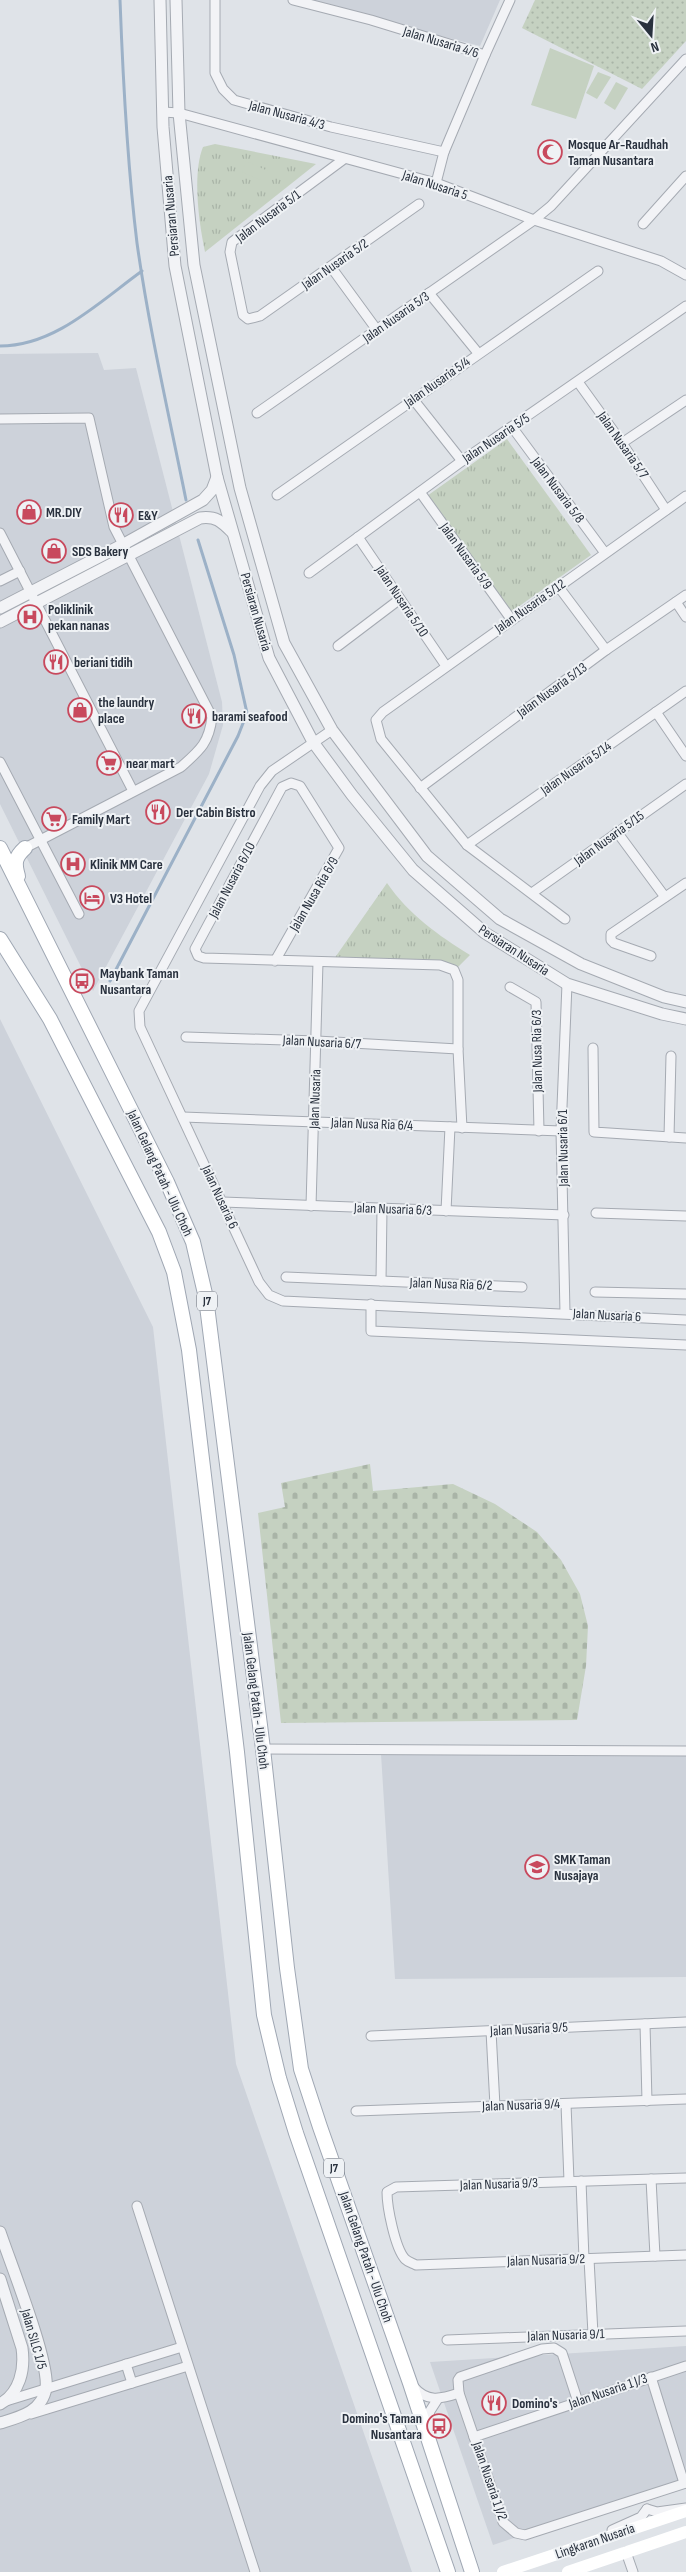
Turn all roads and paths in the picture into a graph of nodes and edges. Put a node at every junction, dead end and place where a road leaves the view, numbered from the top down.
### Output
1 (160, 0) edge
2 (176, 0) edge
3 (216, 0) edge
4 (293, 0) edge
5 (510, 0) edge
6 (485, 55) junction
7 (686, 59) edge
8 (163, 112) junction
9 (179, 113) junction
10 (444, 152) junction
11 (344, 159) junction
12 (686, 176) edge
13 (436, 183) junction
14 (419, 204) dead end
15 (534, 220) junction
16 (643, 224) dead end
17 (331, 267) junction
18 (598, 271) dead end
19 (686, 275) edge
20 (429, 293) junction
21 (686, 306) edge
22 (248, 319) joint
23 (377, 330) junction
24 (478, 353) junction
25 (578, 382) junction
26 (413, 399) junction
27 (686, 400) edge
28 (257, 413) dead end
29 (0, 418) edge
30 (512, 427) junction
31 (622, 443) junction
32 (462, 461) junction
33 (217, 476) junction
34 (420, 492) junction
35 (277, 495) dead end
36 (686, 496) edge
37 (666, 510) junction
38 (0, 533) edge
39 (233, 533) junction
40 (358, 537) junction
41 (126, 549) junction
42 (605, 553) junction
43 (20, 571) junction
44 (309, 573) dead end
45 (0, 581) edge
46 (558, 586) junction
47 (31, 592) junction
48 (686, 595) edge
49 (400, 599) junction
50 (676, 602) junction
51 (37, 604) junction
52 (0, 608) edge
53 (686, 617) edge
54 (512, 619) junction
55 (0, 622) edge
56 (338, 646) dead end
57 (606, 650) junction
58 (446, 666) junction
59 (686, 691) edge
60 (656, 712) junction
61 (332, 730) junction
62 (314, 742) junction
63 (686, 756) edge
64 (0, 762) edge
65 (291, 783) joint
66 (686, 784) edge
67 (420, 788) junction
68 (133, 791) junction
69 (617, 832) junction
70 (0, 840) edge
71 (40, 840) junction
72 (467, 846) junction
73 (0, 848) edge
74 (24, 848) junction
75 (686, 883) edge
76 (22, 890) junction
77 (532, 894) junction
78 (665, 897) junction
79 (79, 914) dead end
80 (565, 919) dead end
81 (0, 939) edge
82 (651, 956) dead end
83 (275, 961) junction
84 (318, 962) junction
85 (567, 984) junction
86 (510, 987) dead end
87 (686, 1002) edge
88 (686, 1020) edge
89 (186, 1037) dead end
90 (317, 1040) junction
91 (592, 1048) dead end
92 (458, 1049) junction
93 (671, 1056) dead end
94 (183, 1117) junction
95 (315, 1122) junction
96 (450, 1127) junction
97 (462, 1128) junction
98 (539, 1131) junction
99 (562, 1131) junction
100 (669, 1137) junction
101 (686, 1138) edge
102 (223, 1202) junction
103 (311, 1206) junction
104 (382, 1209) junction
105 (446, 1210) junction
106 (596, 1213) dead end
107 (564, 1214) junction
108 (686, 1216) edge
109 (286, 1277) dead end
110 (381, 1281) junction
111 (522, 1287) dead end
112 (595, 1292) dead end
113 (686, 1294) edge
114 (371, 1304) junction
115 (566, 1313) junction
116 (686, 1320) edge
117 (686, 1345) edge
118 (263, 1749) junction
119 (686, 1751) edge
120 (686, 2022) edge
121 (645, 2024) junction
122 (491, 2031) junction
123 (371, 2036) dead end
124 (686, 2099) edge
125 (647, 2101) junction
126 (566, 2104) junction
127 (495, 2106) junction
128 (356, 2111) dead end
129 (686, 2178) edge
130 (651, 2179) junction
131 (569, 2181) junction
132 (581, 2181) junction
133 (137, 2206) dead end
134 (0, 2232) edge
135 (686, 2255) edge
136 (655, 2256) junction
137 (586, 2259) junction
138 (407, 2261) joint
139 (0, 2279) edge
140 (686, 2331) edge
141 (593, 2334) junction
142 (447, 2340) dead end
143 (182, 2347) junction
144 (126, 2364) junction
145 (188, 2366) junction
146 (686, 2366) edge
147 (651, 2377) junction
148 (132, 2383) junction
149 (410, 2384) junction
150 (46, 2388) junction
151 (460, 2393) junction
152 (437, 2400) junction
153 (3, 2402) edge
154 (578, 2402) junction
155 (29, 2414) junction
156 (0, 2423) edge
157 (426, 2432) junction
158 (474, 2437) junction
159 (685, 2483) edge
160 (643, 2497) junction
161 (647, 2509) junction
162 (686, 2509) edge
163 (686, 2532) edge
164 (607, 2537) junction
165 (626, 2552) junction
166 (255, 2572) edge
167 (448, 2572) edge
168 (472, 2572) edge
169 (503, 2572) edge
170 (568, 2572) edge
171 (633, 2572) edge

1 - 8 street, Persiaran Nusaria
2 - 9 street, Persiaran Nusaria
3 - 10 street, Jalan Nusaria 4/3
4 - 6 street, Jalan Nusaria 4/6
5 - 6 street
6 - 10 street, Jalan Nusaria 4/6
7 - 15 street, Jalan Nusaria 5/3
8 - 9 street
8 - 33 street, Persiaran Nusaria
9 - 11 street, Jalan Nusaria 5
9 - 61 street, Persiaran Nusaria
10 - 13 street, Jalan Nusaria 4/6
11 - 13 street, Jalan Nusaria 5
11 - 22 street, Jalan Nusaria 5/1
12 - 16 street
13 - 15 street, Jalan Nusaria 5
14 - 17 street, Jalan Nusaria 5/2
15 - 19 street, Jalan Nusaria 5
15 - 20 street, Jalan Nusaria 5/3
17 - 22 street, Jalan Nusaria 5/2
17 - 23 street
18 - 24 street, Jalan Nusaria 5/4
20 - 23 street, Jalan Nusaria 5/3
20 - 24 street
21 - 25 street, Jalan Nusaria 5/5
23 - 28 street, Jalan Nusaria 5/3
24 - 26 street, Jalan Nusaria 5/4
25 - 30 street, Jalan Nusaria 5/5
25 - 31 street, Jalan Nusaria 5/7
26 - 32 street
26 - 35 street, Jalan Nusaria 5/4
27 - 31 street
29 - 41 street
30 - 32 street, Jalan Nusaria 5/5
30 - 42 street, Jalan Nusaria 5/8
31 - 37 street, Jalan Nusaria 5/7
32 - 34 street, Jalan Nusaria 5/5
33 - 39 street, Persiaran Nusaria
33 - 41 street
34 - 40 street, Jalan Nusaria 5/5
34 - 54 street, Jalan Nusaria 5/9
36 - 37 street, Jalan Nusaria 5/12
37 - 42 street, Jalan Nusaria 5/12
38 - 43 street
39 - 41 street
39 - 62 street, Persiaran Nusaria
40 - 44 street, Jalan Nusaria 5/5
40 - 49 street, Jalan Nusaria 5/10
41 - 47 street
41 - 51 street
41 - 68 street
42 - 46 street, Jalan Nusaria 5/12
43 - 45 street
43 - 47 street
46 - 54 street, Jalan Nusaria 5/12
46 - 57 street
47 - 51 street
47 - 52 street
48 - 50 street, Jalan Nusaria 5/13
49 - 56 street
49 - 58 street, Jalan Nusaria 5/10
50 - 53 street
50 - 57 street, Jalan Nusaria 5/13
51 - 55 street
51 - 68 street
54 - 58 street, Jalan Nusaria 5/12
57 - 67 street, Jalan Nusaria 5/13
58 - 67 street, Jalan Nusaria 5/12
59 - 60 street, Jalan Nusaria 5/14
60 - 63 street
60 - 72 street, Jalan Nusaria 5/14
61 - 62 street, Jalan Nusaria 6
61 - 87 street, Persiaran Nusaria
62 - 85 street, Persiaran Nusaria
62 - 94 street, Jalan Nusaria 6
64 - 71 street
65 - 83 street, Jalan Nusa Ria 6/9
65 - 83 street, Jalan Nusaria 6/10
66 - 69 street, Jalan Nusaria 5/15
67 - 72 street
68 - 71 street
69 - 77 street, Jalan Nusaria 5/15
69 - 78 street
70 - 74 main road
71 - 74 street
71 - 79 street
72 - 77 street
73 - 76 main road, Jalan Gelang Patah - Ulu Choh / J7
74 - 76 main road
75 - 78 street
76 - 118 main road, Jalan Gelang Patah - Ulu Choh / J7
77 - 80 street
78 - 82 street
81 - 167 main road, Jalan Gelang Patah - Ulu Choh / J7
83 - 84 street
84 - 90 street, Jalan Nusaria
84 - 92 street
85 - 88 street, Persiaran Nusaria
85 - 99 street, Jalan Nusaria 6/1
86 - 98 street, Jalan Nusa Ria 6/3
89 - 90 street, Jalan Nusaria 6/7
90 - 92 street, Jalan Nusaria 6/7
90 - 95 street, Jalan Nusaria
91 - 100 street
92 - 97 street
93 - 100 street
94 - 95 street, Jalan Nusa Ria 6/4
94 - 102 street, Jalan Nusaria 6
95 - 96 street, Jalan Nusa Ria 6/4
95 - 103 street, Jalan Nusaria
96 - 97 street, Jalan Nusa Ria 6/4
96 - 105 street
97 - 98 street, Jalan Nusa Ria 6/4
98 - 99 street, Jalan Nusa Ria 6/4
99 - 107 street, Jalan Nusaria 6/1
100 - 101 street
102 - 103 street, Jalan Nusaria 6/3
102 - 114 street, Jalan Nusaria 6
103 - 104 street, Jalan Nusaria 6/3
104 - 105 street, Jalan Nusaria 6/3
104 - 110 street
105 - 107 street, Jalan Nusaria 6/3
106 - 108 street
107 - 115 street, Jalan Nusaria 6/1
109 - 110 street, Jalan Nusa Ria 6/2
110 - 111 street, Jalan Nusa Ria 6/2
112 - 113 street
114 - 115 street, Jalan Nusaria 6
114 - 117 street
115 - 116 street, Jalan Nusaria 6
118 - 119 street
118 - 149 main road, Jalan Gelang Patah - Ulu Choh / J7
120 - 121 street, Jalan Nusaria 9/5
121 - 122 street, Jalan Nusaria 9/5
121 - 125 street
122 - 123 street, Jalan Nusaria 9/5
122 - 127 street
124 - 125 street, Jalan Nusaria 9/4
125 - 126 street, Jalan Nusaria 9/4
126 - 127 street, Jalan Nusaria 9/4
126 - 131 street
127 - 128 street, Jalan Nusaria 9/4
129 - 130 street, Jalan Nusaria 9/3
130 - 132 street, Jalan Nusaria 9/3
130 - 136 street
131 - 132 street, Jalan Nusaria 9/3
131 - 138 street, Jalan Nusaria 9/3
132 - 137 street
133 - 143 street
134 - 150 street, Jalan SILC 1/5
135 - 136 street, Jalan Nusaria 9/2
136 - 137 street, Jalan Nusaria 9/2
137 - 138 street, Jalan Nusaria 9/2
137 - 141 street
139 - 153 street, Jalan SILC 1/5
140 - 141 street, Jalan Nusaria 9/1
141 - 142 street, Jalan Nusaria 9/1
143 - 144 street
143 - 145 street
144 - 148 street
144 - 150 street
145 - 148 street
145 - 166 street
146 - 147 street, Jalan Nusaria 1 J/3
147 - 154 street, Jalan Nusaria 1 J/3
147 - 159 street
148 - 155 street
149 - 152 street
149 - 157 main road, Jalan Gelang Patah - Ulu Choh / J7
150 - 153 street
150 - 155 street, Jalan SILC 1/5
151 - 152 street
151 - 154 street
151 - 158 street, Jalan Nusaria 1 J/2
152 - 157 street
154 - 158 street, Jalan Nusaria 1 J/3
155 - 156 street
157 - 168 main road, Jalan Gelang Patah - Ulu Choh / J7
158 - 160 street, Jalan Nusaria 1 J/2
159 - 160 street, Jalan Nusaria 1 J/2
160 - 161 street
161 - 162 street
161 - 164 street
162 - 164 main road, Lingkaran Nusaria
163 - 165 main road, Lingkaran Nusaria
164 - 169 main road, Lingkaran Nusaria
165 - 170 main road, Lingkaran Nusaria
165 - 171 street

